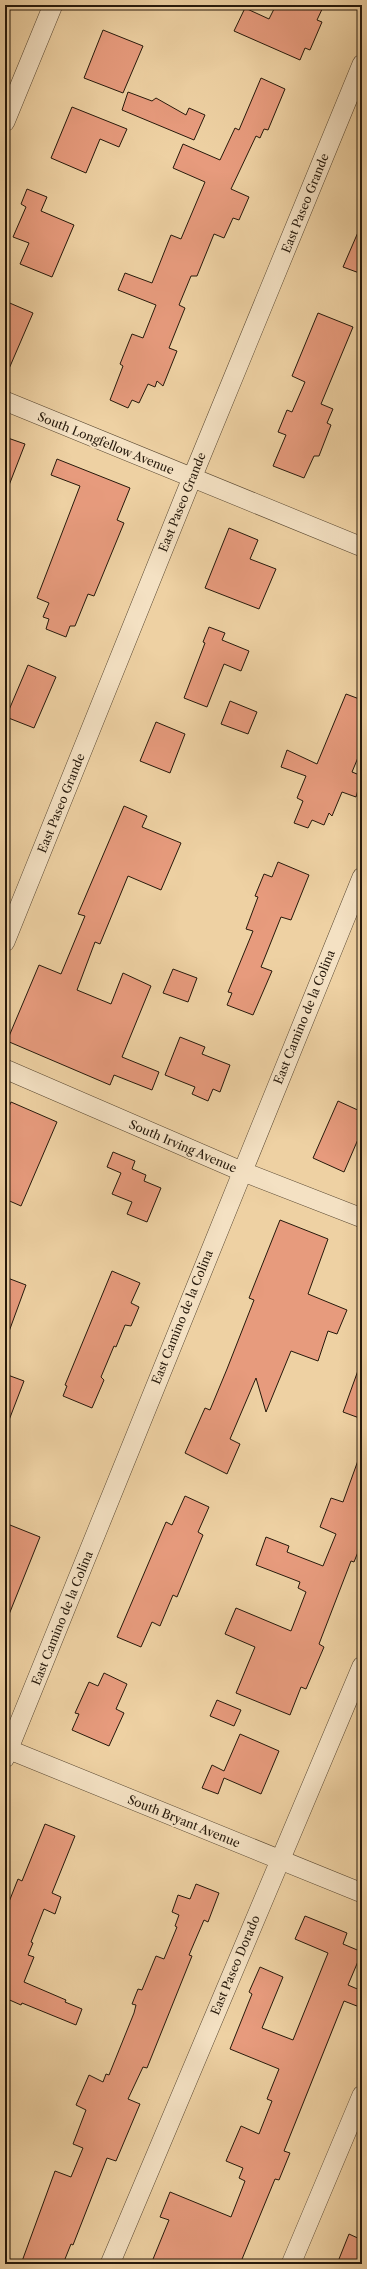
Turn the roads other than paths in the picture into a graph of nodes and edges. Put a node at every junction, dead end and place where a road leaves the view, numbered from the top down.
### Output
1 (53, 5) edge
2 (362, 64) edge
3 (5, 122) edge
4 (5, 401) edge
5 (192, 478) junction
6 (362, 547) edge
7 (362, 877) edge
8 (5, 942) edge
9 (5, 1069) edge
10 (241, 1171) junction
11 (362, 1218) edge
12 (362, 1666) edge
13 (6, 1752) edge
14 (279, 1860) junction
15 (362, 1893) edge
16 (362, 2095) edge
17 (110, 2264) edge
18 (291, 2264) edge

1 - 3 street
2 - 5 street, East Paseo Grande
4 - 5 street, South Longfellow Avenue
5 - 6 street, South Longfellow Avenue
5 - 8 street, East Paseo Grande
7 - 10 street, East Camino de la Colina
9 - 10 street, South Irving Avenue
10 - 11 street, South Irving Avenue
10 - 13 street, East Camino de la Colina
12 - 14 street, East Paseo Dorado
13 - 14 street, South Bryant Avenue
14 - 15 street, South Bryant Avenue
14 - 17 street, East Paseo Dorado
16 - 18 street

